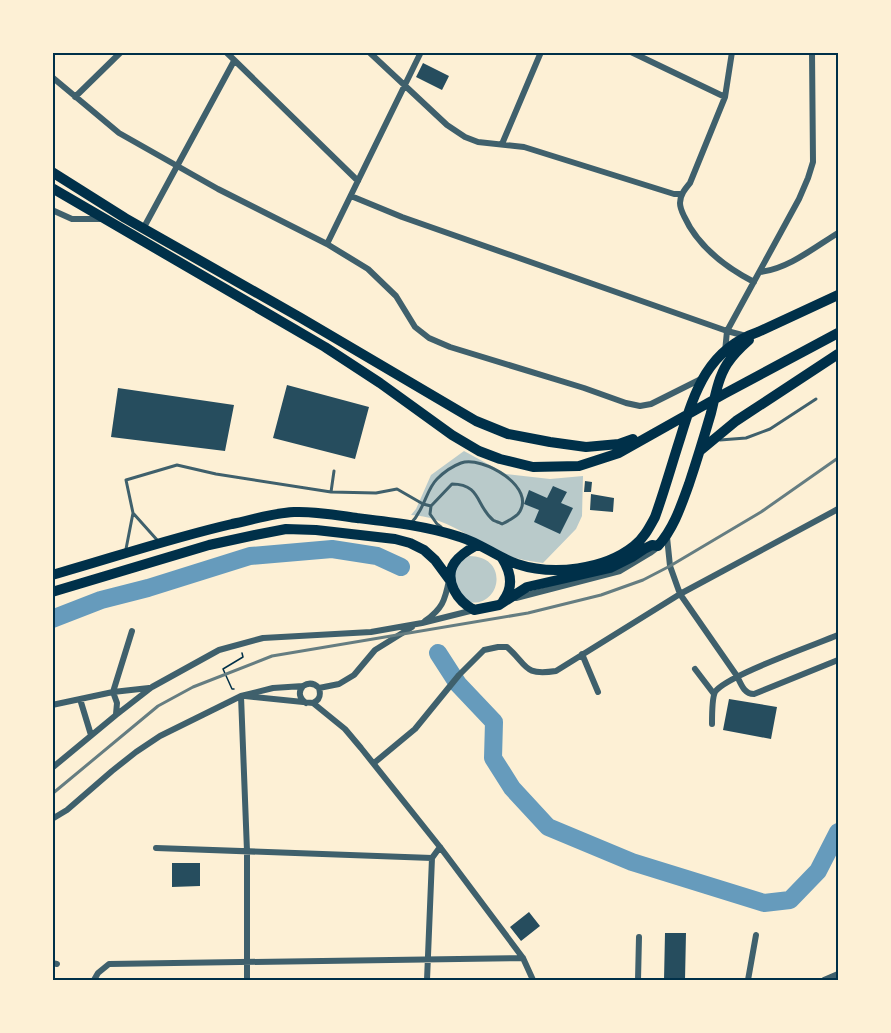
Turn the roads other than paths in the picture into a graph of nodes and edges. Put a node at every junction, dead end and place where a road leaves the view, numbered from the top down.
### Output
1 (122, 52) edge
2 (226, 52) edge
3 (369, 52) edge
4 (421, 52) edge
5 (541, 52) edge
6 (631, 52) edge
7 (732, 52) edge
8 (812, 52) edge
9 (234, 61) junction
10 (52, 77) edge
11 (405, 86) junction
12 (75, 97) junction
13 (725, 97) junction
14 (502, 144) junction
15 (177, 167) junction
16 (52, 172) edge
17 (358, 181) junction
18 (52, 188) edge
19 (681, 194) junction
20 (351, 196) junction
21 (52, 210) edge
22 (107, 219) junction
23 (143, 229) junction
24 (838, 233) edge
25 (327, 244) junction
26 (760, 272) junction
27 (754, 282) junction
28 (838, 295) edge
29 (727, 331) junction
30 (758, 332) junction
31 (838, 333) edge
32 (746, 336) junction
33 (725, 350) junction
34 (838, 354) edge
35 (726, 365) junction
36 (701, 379) junction
37 (816, 399) dead end
38 (690, 406) junction
39 (711, 412) junction
40 (654, 432) junction
41 (713, 440) junction
42 (700, 450) junction
43 (334, 471) dead end
44 (331, 492) junction
45 (423, 504) junction
46 (431, 506) junction
47 (838, 510) edge
48 (133, 513) junction
49 (410, 525) junction
50 (206, 530) junction
51 (646, 533) junction
52 (460, 537) junction
53 (667, 537) junction
54 (159, 543) junction
55 (209, 545) junction
56 (477, 545) junction
57 (655, 546) junction
58 (125, 553) junction
59 (502, 558) junction
60 (56, 574) edge
61 (449, 579) junction
62 (64, 589) junction
63 (52, 592) edge
64 (680, 594) junction
65 (499, 605) junction
66 (474, 610) junction
67 (422, 623) junction
68 (132, 631) dead end
69 (838, 635) edge
70 (582, 654) junction
71 (838, 660) edge
72 (695, 669) dead end
73 (737, 676) junction
74 (303, 686) junction
75 (152, 687) junction
76 (319, 688) junction
77 (113, 692) junction
78 (598, 692) dead end
79 (714, 694) junction
80 (241, 696) junction
81 (80, 699) junction
82 (311, 703) junction
83 (52, 705) edge
84 (116, 715) junction
85 (712, 724) dead end
86 (91, 735) junction
87 (374, 763) junction
88 (52, 768) edge
89 (52, 819) edge
90 (156, 848) dead end
91 (440, 848) junction
92 (247, 851) junction
93 (432, 858) junction
94 (756, 935) dead end
95 (639, 938) dead end
96 (524, 958) junction
97 (428, 959) junction
98 (247, 962) junction
99 (838, 974) edge
100 (94, 981) edge
101 (247, 981) edge
102 (427, 981) edge
103 (533, 981) edge
104 (638, 981) edge
105 (748, 981) edge
106 (824, 981) edge

1 - 12 street
2 - 9 street
3 - 11 street
4 - 11 street
5 - 14 street
6 - 13 street
7 - 13 street
8 - 26 street
9 - 15 street
9 - 17 street
10 - 12 street
11 - 14 street
11 - 17 street
12 - 15 street
13 - 19 street
14 - 19 street
15 - 23 street
15 - 25 street
16 - 23 highway
17 - 20 street
18 - 22 highway
19 - 27 street
20 - 25 street
20 - 29 street
21 - 22 street
22 - 40 highway
23 - 40 highway
24 - 26 street
25 - 36 street
26 - 27 street
27 - 29 street
28 - 30 highway
29 - 32 street
29 - 33 street
30 - 32 highway
30 - 35 highway
31 - 40 highway
32 - 33 highway
33 - 35 street
33 - 36 highway
34 - 41 highway
35 - 39 highway
36 - 38 highway
37 - 41 lane
38 - 39 highway
38 - 51 highway
39 - 42 highway
41 - 42 highway
42 - 53 highway
43 - 44 lane
44 - 45 lane
44 - 48 lane
45 - 46 lane
45 - 46 lane
45 - 49 lane
46 - 52 lane
47 - 64 street
48 - 54 lane
48 - 58 lane
49 - 50 highway
49 - 52 highway
50 - 54 highway
50 - 55 highway
51 - 57 street
51 - 59 highway
52 - 56 highway
53 - 57 highway
53 - 64 street
54 - 58 highway
55 - 61 highway
55 - 62 highway
56 - 59 highway
56 - 61 highway
57 - 65 highway
57 - 76 street
58 - 60 highway
59 - 65 highway
60 - 62 highway
61 - 66 highway
61 - 67 street
62 - 63 highway
64 - 70 street
64 - 73 street
65 - 66 highway
66 - 67 street
67 - 75 street
68 - 77 street
69 - 73 street
70 - 78 street
70 - 87 street
71 - 73 street
72 - 79 street
73 - 79 street
74 - 76 street
74 - 80 street
74 - 82 street
75 - 77 street
75 - 84 street
76 - 82 street
77 - 81 street
77 - 84 street
79 - 85 street
80 - 82 street
80 - 89 street
80 - 92 street
81 - 83 street
81 - 86 street
82 - 87 street
84 - 86 street
86 - 88 street
87 - 91 street
90 - 92 street
91 - 93 street
91 - 96 street
92 - 93 street
92 - 98 street
93 - 97 street
94 - 105 street
95 - 104 street
96 - 97 street
96 - 103 street
97 - 98 street
97 - 102 street
98 - 100 street
98 - 101 street
99 - 106 street

